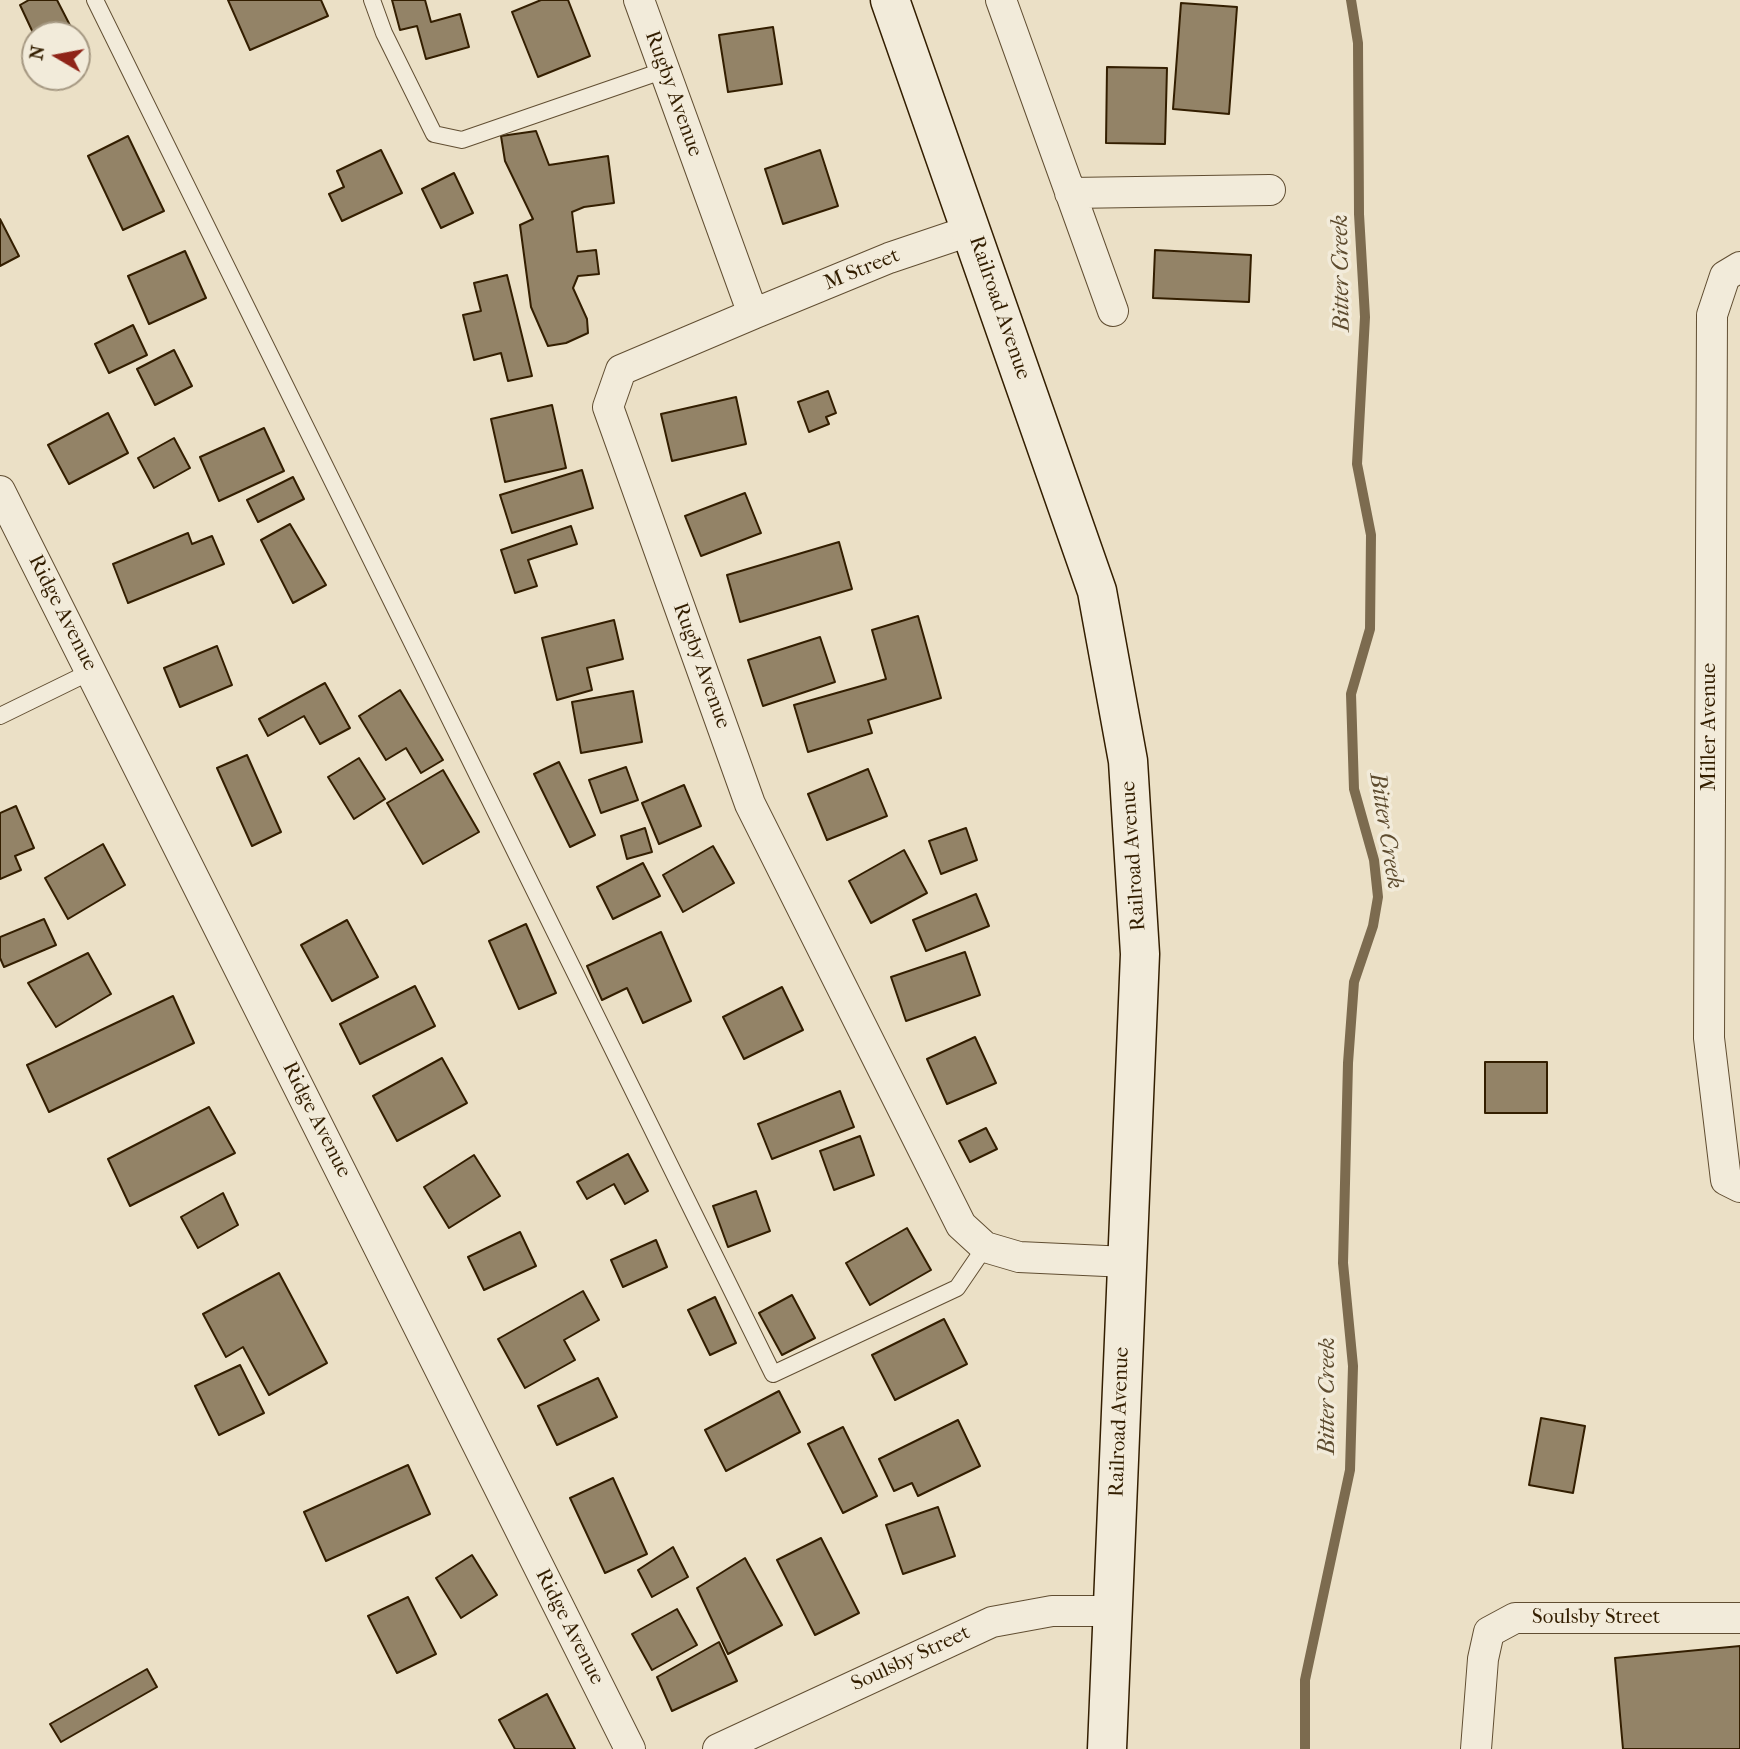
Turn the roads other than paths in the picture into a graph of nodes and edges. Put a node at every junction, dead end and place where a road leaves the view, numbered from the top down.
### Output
1 (96, 0) edge
2 (372, 0) edge
3 (639, 0) edge
4 (890, 0) edge
5 (1001, 0) edge
6 (664, 70) junction
7 (1270, 190) dead end
8 (1070, 193) junction
9 (972, 230) junction
10 (1732, 272) edge
11 (1113, 311) dead end
12 (753, 314) junction
13 (0, 491) edge
14 (92, 671) junction
15 (0, 716) edge
16 (1733, 1184) edge
17 (985, 1247) junction
18 (1127, 1262) junction
19 (1114, 1611) junction
20 (1740, 1618) edge
21 (630, 1749) edge
22 (718, 1749) edge
23 (1107, 1749) edge
24 (1476, 1749) edge

1 - 17 lane
2 - 6 lane
3 - 6 street, Rugby Avenue
4 - 9 street, Railroad Avenue
5 - 8 street
6 - 12 street, Rugby Avenue
7 - 8 street
8 - 11 street
9 - 12 street, M Street
9 - 18 street, Railroad Avenue
10 - 16 street, Miller Avenue
12 - 17 street, Rugby Avenue
13 - 14 street, Ridge Avenue
14 - 15 lane
14 - 21 street, Ridge Avenue
17 - 18 street, Rugby Avenue
18 - 19 street, Railroad Avenue
19 - 22 street, Soulsby Street
19 - 23 street, Railroad Avenue
20 - 24 street, Soulsby Street

